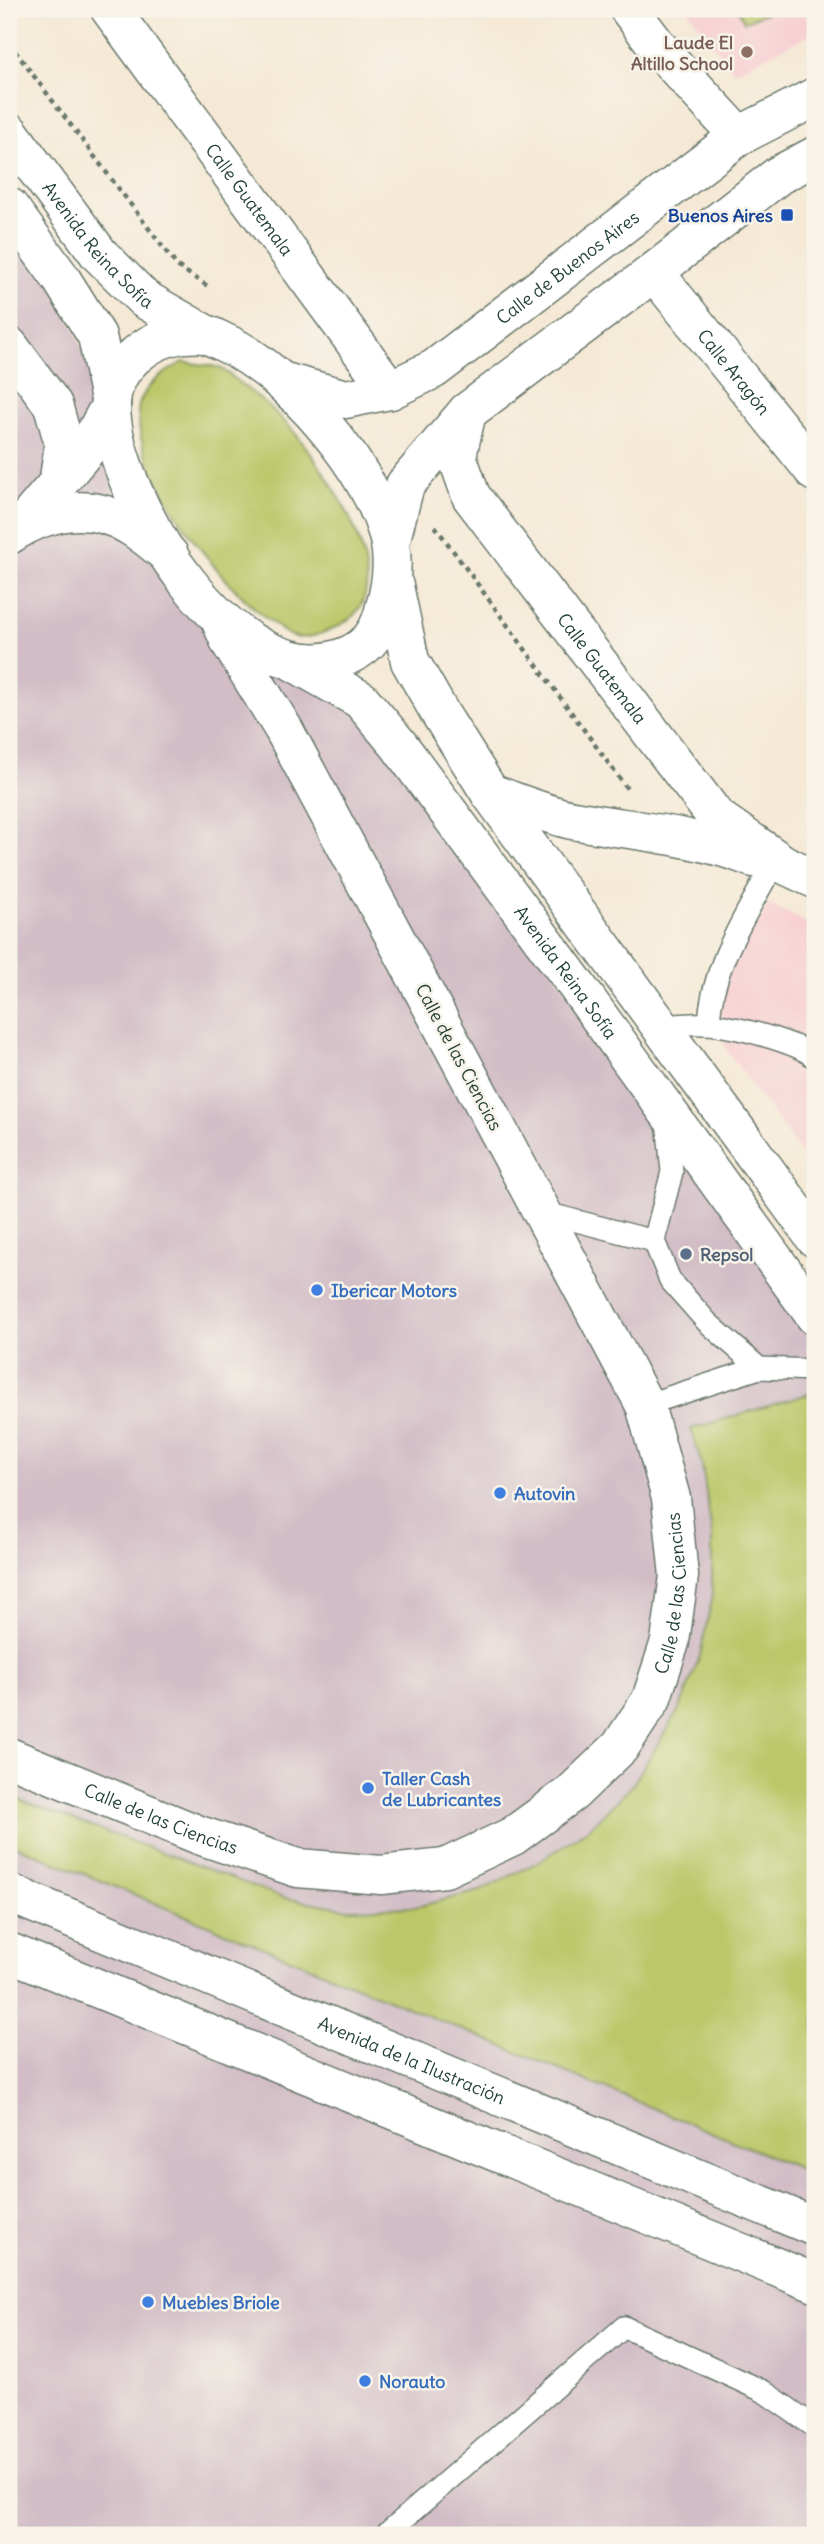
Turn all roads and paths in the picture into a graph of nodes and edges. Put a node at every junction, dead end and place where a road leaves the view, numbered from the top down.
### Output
1 (110, 9) edge
2 (629, 9) edge
3 (815, 97) edge
4 (9, 132) edge
5 (739, 136) junction
6 (815, 156) edge
7 (9, 207) edge
8 (22, 239) edge
9 (654, 272) junction
10 (205, 334) junction
11 (9, 346) edge
12 (281, 381) junction
13 (390, 390) junction
14 (111, 404) junction
15 (467, 412) junction
16 (815, 470) edge
17 (58, 485) junction
18 (14, 532) edge
19 (169, 555) junction
20 (391, 560) junction
21 (219, 617) junction
22 (288, 659) junction
23 (490, 793) junction
24 (805, 866) edge
25 (709, 1024) junction
26 (662, 1027) junction
27 (815, 1058) edge
28 (666, 1110) junction
29 (542, 1212) junction
30 (815, 1238) edge
31 (654, 1241) junction
32 (815, 1316) edge
33 (759, 1368) junction
34 (815, 1370) edge
35 (645, 1405) junction
36 (9, 1757) edge
37 (9, 1893) edge
38 (9, 1952) edge
39 (815, 2227) edge
40 (815, 2283) edge
41 (815, 2427) edge
42 (385, 2535) edge

1 - 13 street, Calle Guatemala
2 - 5 street
3 - 5 street, Calle de Buenos Aires
4 - 10 street, Avenida Reina Sofía
5 - 13 street, Calle de Buenos Aires
6 - 9 street
7 - 8 street
8 - 14 street
9 - 15 street
9 - 16 street, Calle Aragón
10 - 12 street, Avenida Reina Sofía
10 - 14 street
11 - 17 street
12 - 13 street, Calle de Buenos Aires
12 - 20 street, Avenida Reina Sofía
14 - 17 street
14 - 19 street
15 - 20 street
15 - 24 street, Calle Guatemala
17 - 18 street
18 - 19 street
19 - 21 street
20 - 22 street
20 - 23 street
21 - 22 street, Avenida Reina Sofía
21 - 29 street, Calle de las Ciencias
22 - 28 street, Avenida Reina Sofía
23 - 24 street
23 - 26 street
24 - 25 lane
25 - 26 lane
25 - 27 lane
26 - 30 street
28 - 31 lane
28 - 32 street, Avenida Reina Sofía
29 - 31 lane
29 - 35 street, Calle de las Ciencias
31 - 33 lane
33 - 34 lane
33 - 35 lane
35 - 36 street, Calle de las Ciencias
37 - 39 street, Avenida de la Ilustración
38 - 40 street
41 - 42 lane

